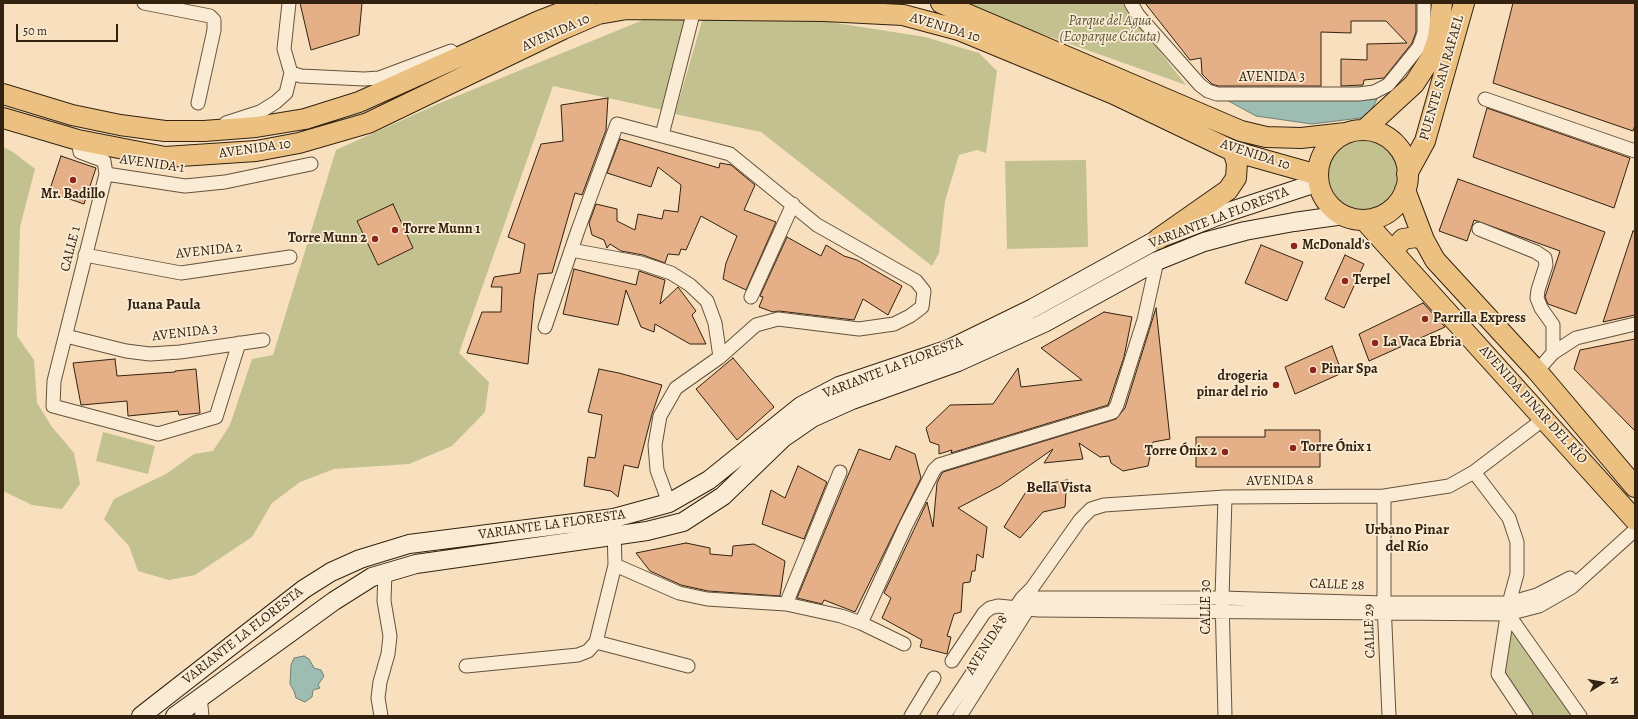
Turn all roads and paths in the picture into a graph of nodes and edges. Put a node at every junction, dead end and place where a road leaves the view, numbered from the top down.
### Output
1 (144, 3) edge
2 (289, 3) edge
3 (586, 3) edge
4 (941, 3) edge
5 (1131, 3) edge
6 (1424, 3) edge
7 (1442, 3) edge
8 (1464, 3) edge
9 (694, 10) junction
10 (982, 29) junction
11 (471, 53) junction
12 (291, 73) junction
13 (3, 94) edge
14 (1485, 99) dead end
15 (198, 103) dead end
16 (3, 118) edge
17 (204, 131) junction
18 (1355, 132) junction
19 (662, 135) junction
20 (78, 140) junction
21 (1233, 151) junction
22 (1635, 151) edge
23 (311, 164) dead end
24 (106, 174) junction
25 (1318, 179) junction
26 (1406, 182) junction
27 (793, 204) junction
28 (1344, 216) junction
29 (1364, 220) junction
30 (1479, 229) dead end
31 (1158, 239) junction
32 (1424, 240) junction
33 (571, 250) junction
34 (1393, 251) junction
35 (86, 255) junction
36 (290, 257) dead end
37 (1157, 261) junction
38 (751, 298) dead end
39 (1635, 324) edge
40 (545, 327) dead end
41 (66, 336) junction
42 (263, 340) dead end
43 (239, 343) junction
44 (1553, 353) junction
45 (720, 357) junction
46 (1537, 372) junction
47 (1545, 418) junction
48 (840, 472) dead end
49 (1474, 472) junction
50 (1635, 487) edge
51 (1384, 496) junction
52 (1225, 497) junction
53 (669, 503) junction
54 (614, 518) junction
55 (1635, 520) edge
56 (1635, 530) edge
57 (615, 536) junction
58 (615, 565) junction
59 (385, 572) junction
60 (1026, 600) junction
61 (786, 604) junction
62 (1222, 604) junction
63 (1385, 607) junction
64 (1508, 608) junction
65 (860, 623) junction
66 (596, 642) junction
67 (904, 644) dead end
68 (952, 661) dead end
69 (466, 666) dead end
70 (688, 666) dead end
71 (934, 678) dead end
72 (200, 696) junction
73 (162, 710) edge
74 (141, 716) edge
75 (175, 716) edge
76 (202, 716) edge
77 (381, 716) edge
78 (911, 716) edge
79 (944, 716) edge
80 (960, 716) edge
81 (1225, 716) edge
82 (1389, 716) edge
83 (1526, 716) edge
84 (1580, 716) edge

1 - 15 street
2 - 12 street
3 - 11 main road, AVENIDA 10
4 - 10 main road, AVENIDA 10
5 - 6 street, AVENIDA 3
7 - 18 main road, PUENTE SAN RAFAEL
8 - 26 main road, PUENTE SAN RAFAEL
9 - 10 main road, AVENIDA 10
9 - 19 street
9 - 20 main road, AVENIDA 10
10 - 18 main road, AVENIDA 10
10 - 21 main road, AVENIDA 10
11 - 12 street
11 - 17 main road, AVENIDA 10
12 - 17 street
13 - 17 main road, AVENIDA 10
14 - 22 street
16 - 20 main road, AVENIDA 10
18 - 25 main road
18 - 26 main road
19 - 27 street
19 - 33 street
20 - 24 street
21 - 25 main road, AVENIDA 10
21 - 31 main road
23 - 24 street, AVENIDA 1
24 - 35 street, CALLE 1
25 - 28 main road
25 - 31 main road, VARIANTE LA FLORESTA
26 - 29 main road
26 - 32 main road, AVENIDA PINAR DEL RÍO
27 - 38 street
27 - 45 street
28 - 29 main road
28 - 37 main road, VARIANTE LA FLORESTA
29 - 34 main road, AVENIDA PINAR DEL RÍO
30 - 44 street
31 - 53 main road, VARIANTE LA FLORESTA
32 - 34 main road
32 - 46 main road, AVENIDA PINAR DEL RÍO
33 - 40 street
33 - 45 street
34 - 47 main road, AVENIDA PINAR DEL RÍO
35 - 36 street, AVENIDA 2
35 - 41 street, CALLE 1
37 - 57 main road, VARIANTE LA FLORESTA
37 - 65 street
39 - 44 street
41 - 43 street, AVENIDA 3
41 - 43 street, CALLE 1
42 - 43 street, AVENIDA 3
44 - 46 street
45 - 53 street
46 - 50 main road, AVENIDA PINAR DEL RÍO
47 - 49 street, AVENIDA 8
47 - 55 main road, AVENIDA PINAR DEL RÍO
48 - 61 street
49 - 51 street, AVENIDA 8
49 - 64 street
51 - 52 street, AVENIDA 8
51 - 63 street, CALLE 29
52 - 60 street, AVENIDA 8
52 - 62 street, CALLE 30
53 - 54 main road, VARIANTE LA FLORESTA
54 - 57 street
54 - 73 main road, VARIANTE LA FLORESTA
55 - 64 street, CALLE 28
56 - 64 street, CALLE 28
57 - 58 street
57 - 59 main road, VARIANTE LA FLORESTA
58 - 61 street
58 - 66 street
59 - 72 main road, VARIANTE LA FLORESTA
59 - 77 street
60 - 62 street, CALLE 28
60 - 68 street, CALLE 28
60 - 79 street
60 - 80 street, AVENIDA 8
61 - 65 street
62 - 63 street, CALLE 28
62 - 81 street, CALLE 30
63 - 64 street, CALLE 28
63 - 82 street, CALLE 29
64 - 83 street
64 - 84 street
65 - 67 street
66 - 69 street
66 - 70 street
71 - 78 street
72 - 75 main road, VARIANTE LA FLORESTA
72 - 76 street
73 - 74 main road, VARIANTE LA FLORESTA

